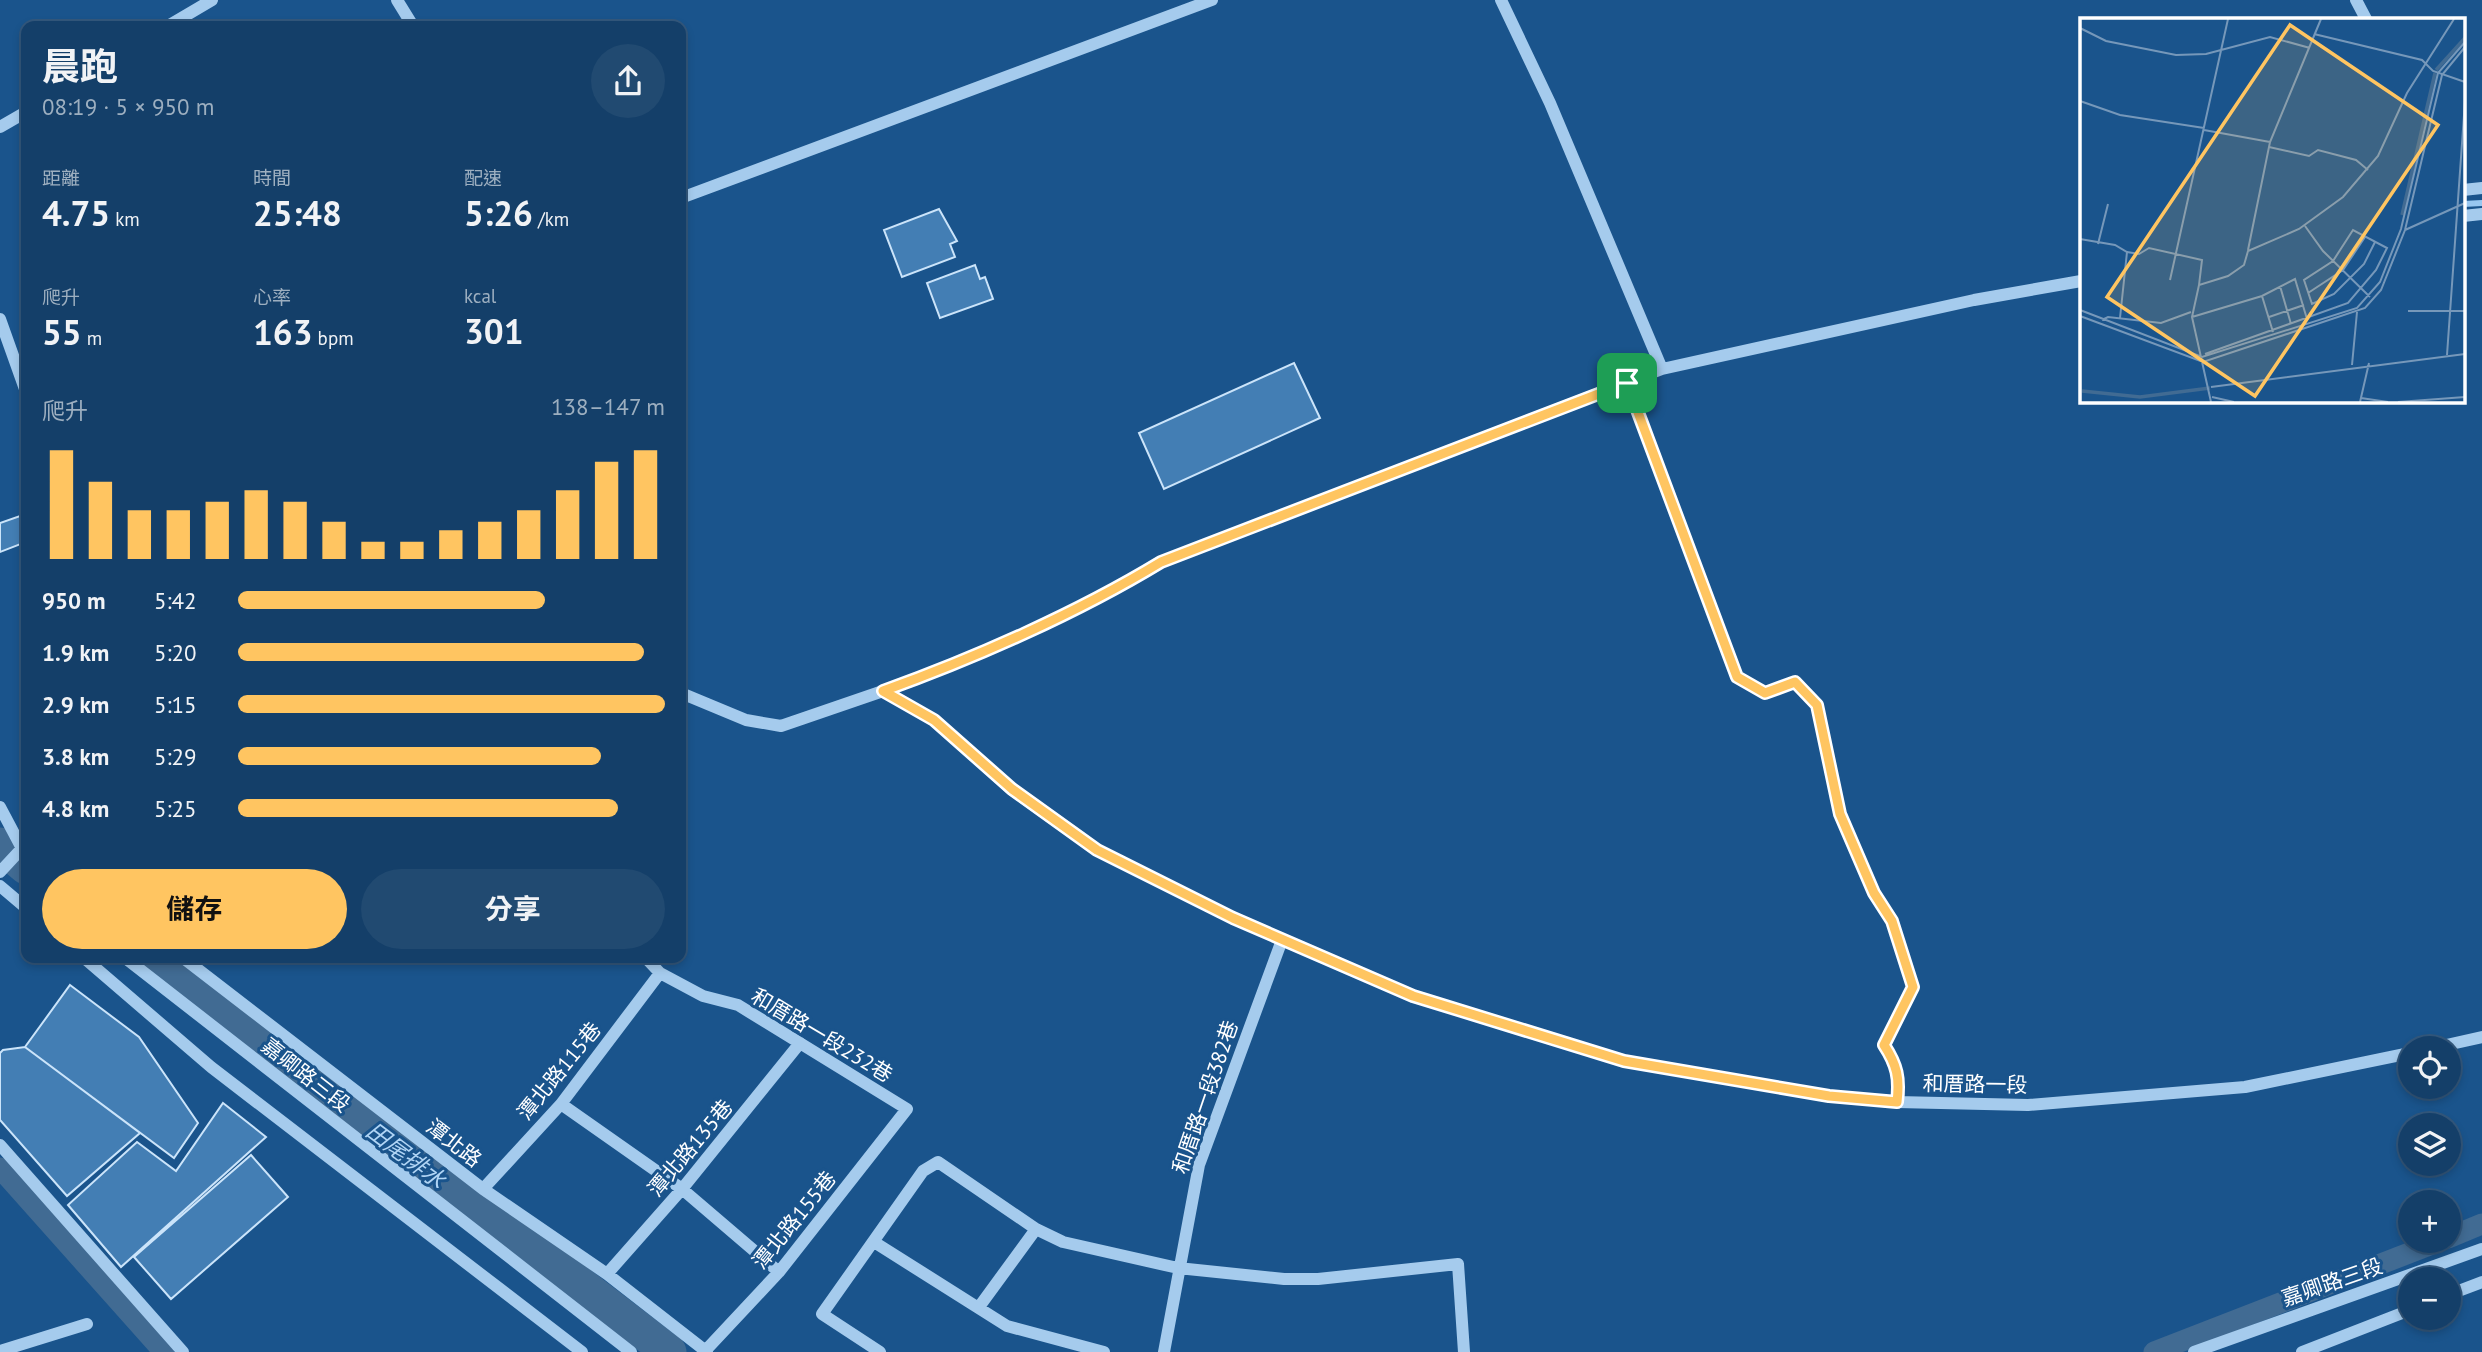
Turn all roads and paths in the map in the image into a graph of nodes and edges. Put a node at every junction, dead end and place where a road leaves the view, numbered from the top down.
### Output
1 (212, 0) edge
2 (397, 0) edge
3 (1212, 0) edge
4 (1502, 0) edge
5 (2356, 0) edge
6 (2365, 18) edge
7 (176, 21) edge
8 (410, 21) edge
9 (21, 115) edge
10 (0, 127) edge
11 (2482, 188) edge
12 (2464, 190) edge
13 (686, 196) edge
14 (2482, 214) edge
15 (2464, 216) edge
16 (2080, 281) edge
17 (0, 319) edge
18 (1662, 369) junction
19 (21, 377) edge
20 (1627, 383) junction
21 (883, 691) junction
22 (686, 694) edge
23 (0, 807) edge
24 (21, 843) edge
25 (21, 854) edge
26 (1, 871) edge
27 (0, 886) edge
28 (21, 904) edge
29 (1282, 940) junction
30 (90, 963) edge
31 (132, 963) edge
32 (191, 963) edge
33 (651, 963) edge
34 (660, 973) junction
35 (2482, 1037) edge
36 (2461, 1042) edge
37 (800, 1044) junction
38 (2398, 1055) edge
39 (1897, 1102) junction
40 (561, 1104) junction
41 (906, 1109) joint
42 (0, 1145) edge
43 (482, 1189) junction
44 (682, 1189) junction
45 (1036, 1229) junction
46 (874, 1242) junction
47 (2482, 1249) edge
48 (1178, 1268) junction
49 (779, 1272) junction
50 (607, 1274) junction
51 (2482, 1282) edge
52 (2461, 1290) edge
53 (979, 1307) junction
54 (2398, 1315) edge
55 (87, 1324) dead end
56 (0, 1351) edge
57 (706, 1351) edge
58 (183, 1352) edge
59 (582, 1352) edge
60 (631, 1352) edge
61 (880, 1352) edge
62 (1104, 1352) edge
63 (1164, 1352) edge
64 (1464, 1352) edge
65 (2194, 1352) edge
66 (2302, 1352) edge

1 - 7 street
2 - 8 street
3 - 13 street
4 - 18 street
5 - 6 street
9 - 10 street
11 - 12 street
14 - 15 street
16 - 18 street
17 - 19 street
18 - 20 street
20 - 21 street
20 - 39 street
21 - 22 street
21 - 29 street, 和厝路一段
23 - 24 street
25 - 26 street
27 - 28 street
29 - 39 street, 和厝路一段
29 - 48 street, 和厝路一段382巷
30 - 59 street
31 - 60 street, 嘉卿路三段
32 - 43 street, 潭北路
33 - 34 street, 和厝路一段232巷
34 - 37 street, 和厝路一段232巷
34 - 40 street, 潭北路115巷
35 - 36 street
37 - 41 street, 和厝路一段232巷
37 - 44 street, 潭北路135巷
38 - 39 street, 和厝路一段
40 - 43 street, 潭北路115巷
40 - 44 street
41 - 49 street, 潭北路155巷
42 - 58 street
43 - 50 street, 潭北路
44 - 49 street
44 - 50 street, 潭北路135巷
45 - 46 street
45 - 48 street
45 - 53 street
46 - 53 street
46 - 61 street
47 - 65 street, 嘉卿路三段
48 - 63 street, 和厝路一段382巷
48 - 64 street
49 - 57 street, 潭北路155巷
50 - 57 street, 潭北路
51 - 52 street
53 - 62 street
54 - 66 street
55 - 56 street

